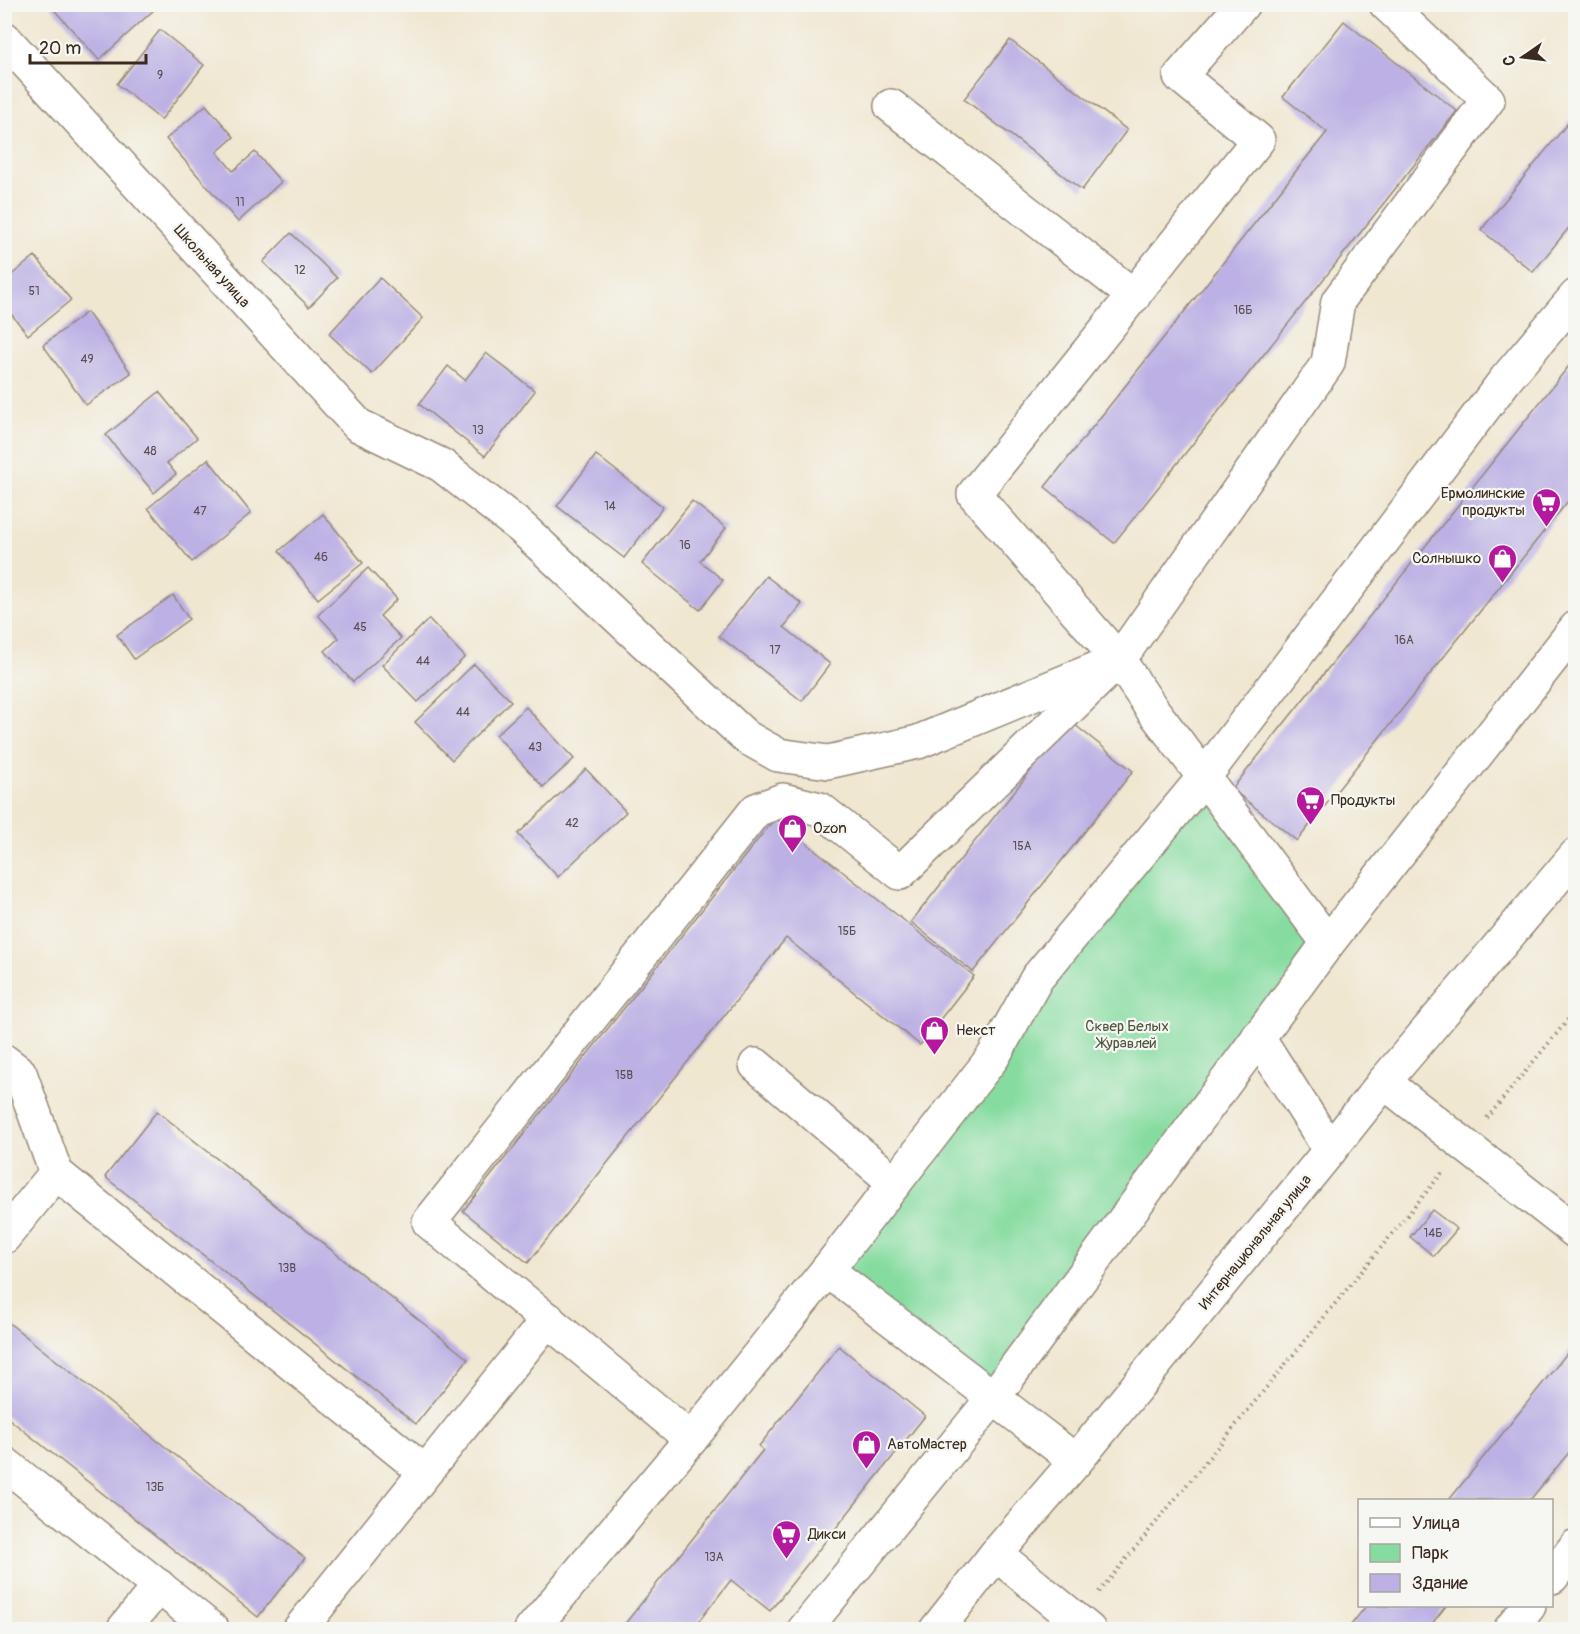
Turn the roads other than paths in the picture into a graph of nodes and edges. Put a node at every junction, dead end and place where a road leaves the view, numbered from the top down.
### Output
1 (1243, 4) edge
2 (1386, 4) edge
3 (4, 38) edge
4 (891, 106) dead end
5 (1134, 296) junction
6 (1575, 296) edge
7 (1575, 628) edge
8 (1119, 660) junction
9 (1204, 777) junction
10 (1575, 855) edge
11 (1328, 943) junction
12 (1258, 1037) junction
13 (4, 1061) edge
14 (756, 1065) dead end
15 (1384, 1082) junction
16 (1330, 1150) junction
17 (56, 1173) junction
18 (895, 1183) junction
19 (1575, 1232) edge
20 (4, 1238) edge
21 (827, 1270) junction
22 (548, 1319) junction
23 (993, 1398) junction
24 (691, 1439) junction
25 (1076, 1461) junction
26 (4, 1462) edge
27 (424, 1472) junction
28 (1575, 1546) edge
29 (996, 1554) junction
30 (1553, 1574) edge
31 (159, 1586) junction
32 (1527, 1607) edge
33 (1083, 1624) edge
34 (123, 1629) edge
35 (213, 1629) edge
36 (299, 1629) edge
37 (531, 1629) edge
38 (804, 1629) edge
39 (936, 1629) edge
40 (1510, 1629) edge

1 - 5 main road
2 - 8 main road
3 - 8 main road, Школьная улица
4 - 5 main road
5 - 8 main road
6 - 9 main road
7 - 11 main road
8 - 9 main road
8 - 22 main road
9 - 11 main road
9 - 18 main road
10 - 15 main road, Интернациональная улица
11 - 12 main road
12 - 16 main road
12 - 23 main road
13 - 17 main road
14 - 18 main road
15 - 16 main road, Интернациональная улица
15 - 19 main road
16 - 25 main road, Интернациональная улица
17 - 20 main road
17 - 27 main road
18 - 21 main road
21 - 23 main road
21 - 24 main road
22 - 24 main road
22 - 27 main road
23 - 25 main road
23 - 38 main road
24 - 37 main road
25 - 29 main road, Интернациональная улица
26 - 31 main road
27 - 36 main road
28 - 30 main road
29 - 33 main road
29 - 39 main road, Интернациональная улица
31 - 34 main road
31 - 35 main road
32 - 40 main road

